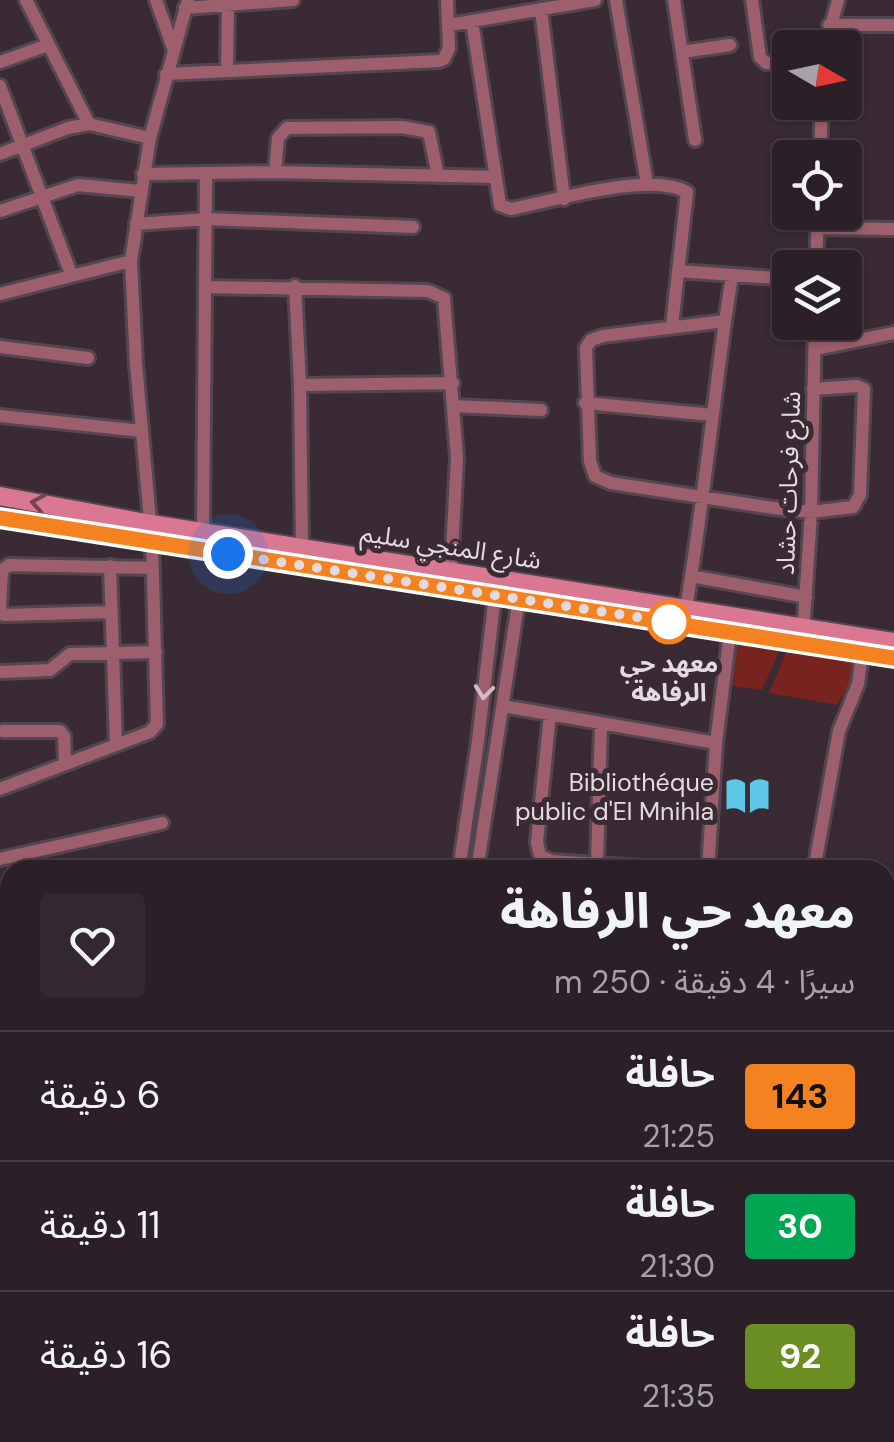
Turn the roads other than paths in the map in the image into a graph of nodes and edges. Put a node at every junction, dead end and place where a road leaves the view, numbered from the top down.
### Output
1 (26, 0) edge
2 (156, 0) edge
3 (290, 0) edge
4 (447, 0) edge
5 (596, 0) edge
6 (616, 0) edge
7 (674, 0) edge
8 (752, 0) edge
9 (838, 0) edge
10 (564, 2) edge
11 (186, 4) edge
12 (228, 5) junction
13 (520, 6) edge
14 (541, 10) junction
15 (472, 21) junction
16 (828, 25) junction
17 (449, 26) junction
18 (894, 26) edge
19 (827, 30) edge
20 (48, 45) junction
21 (730, 45) dead end
22 (173, 48) junction
23 (682, 52) junction
24 (0, 62) edge
25 (772, 62) edge
26 (227, 70) junction
27 (166, 74) junction
28 (0, 86) edge
29 (89, 124) junction
30 (150, 138) junction
31 (694, 140) dead end
32 (24, 144) junction
33 (0, 154) edge
34 (206, 172) junction
35 (274, 172) junction
36 (143, 174) junction
37 (438, 176) junction
38 (495, 177) junction
39 (647, 184) junction
40 (140, 190) junction
41 (42, 195) junction
42 (564, 199) junction
43 (0, 211) edge
44 (207, 218) junction
45 (136, 224) junction
46 (412, 227) dead end
47 (862, 228) edge
48 (894, 228) edge
49 (131, 261) junction
50 (678, 272) junction
51 (71, 274) junction
52 (732, 275) junction
53 (772, 278) edge
54 (295, 286) junction
55 (206, 287) junction
56 (0, 294) edge
57 (726, 322) junction
58 (672, 326) junction
59 (894, 333) edge
60 (814, 340) edge
61 (0, 347) edge
62 (814, 349) junction
63 (88, 358) dead end
64 (453, 384) junction
65 (300, 385) junction
66 (813, 389) junction
67 (586, 402) junction
68 (454, 406) junction
69 (540, 410) dead end
70 (713, 415) junction
71 (0, 416) edge
72 (142, 432) junction
73 (0, 496) edge
74 (702, 496) junction
75 (810, 512) junction
76 (0, 518) edge
77 (203, 531) junction
78 (152, 534) junction
79 (302, 548) junction
80 (110, 566) junction
81 (154, 568) junction
82 (451, 571) junction
83 (691, 576) junction
84 (495, 595) junction
85 (806, 597) junction
86 (519, 598) junction
87 (686, 608) junction
88 (112, 612) junction
89 (730, 632) junction
90 (803, 636) junction
91 (894, 642) edge
92 (156, 652) junction
93 (862, 653) junction
94 (113, 654) junction
95 (894, 658) edge
96 (0, 672) edge
97 (503, 706) junction
98 (550, 714) junction
99 (602, 723) junction
100 (3, 731) dead end
101 (116, 743) junction
102 (716, 743) junction
103 (64, 764) junction
104 (0, 790) edge
105 (162, 822) dead end
106 (0, 859) edge
107 (460, 860) edge
108 (479, 860) edge
109 (550, 860) edge
110 (598, 860) edge
111 (709, 860) edge
112 (816, 860) edge

1 - 20 street
2 - 22 street
3 - 12 street
4 - 17 street
5 - 10 street
6 - 39 street
7 - 23 street
8 - 25 street
9 - 16 street
10 - 14 street
11 - 12 street
11 - 22 street
12 - 26 street
13 - 14 street
13 - 15 street
14 - 42 street
15 - 17 street
15 - 38 street
16 - 18 street
16 - 19 street
17 - 26 street
20 - 24 street
20 - 29 street
21 - 23 street
22 - 27 street
23 - 31 street
26 - 27 street
27 - 30 street
28 - 32 street
29 - 30 street
29 - 32 street
30 - 36 street
32 - 33 street
32 - 41 street
34 - 35 street
34 - 36 street
34 - 44 street
35 - 37 street
35 - 37 street
36 - 40 street
37 - 38 street
38 - 42 street
39 - 42 street
39 - 50 street
40 - 41 street
40 - 45 street
41 - 43 street
41 - 51 street
44 - 45 street
44 - 46 street
44 - 55 street
45 - 49 street
47 - 48 street
49 - 51 street
49 - 72 street
50 - 52 street
50 - 58 street
51 - 56 street
52 - 53 street
52 - 57 street
54 - 55 street
54 - 64 street
54 - 65 street
55 - 77 street
57 - 58 street
57 - 70 street
58 - 67 street
59 - 62 street
60 - 62 street, شارع فرحات حشاد
61 - 63 street
62 - 66 street, شارع فرحات حشاد
64 - 65 street
64 - 68 street
65 - 79 street
66 - 75 street, شارع فرحات حشاد
66 - 75 street
67 - 70 street
67 - 74 street
68 - 69 street
68 - 82 street
70 - 74 street
71 - 72 street
72 - 78 street
78 -> 73 main road, شارع المنجي سليم
74 - 75 street
74 - 83 street
75 - 85 street, شارع فرحات حشاد
76 - 78 main road, شارع المنجي سليم
77 - 78 main road, شارع المنجي سليم
77 - 79 main road, شارع المنجي سليم
78 - 81 street
78 - 84 main road, شارع المنجي سليم
79 - 82 main road, شارع المنجي سليم
80 - 81 street
80 - 88 street
80 - 88 street
81 - 92 street
82 - 87 main road, شارع المنجي سليم
83 - 85 street
83 - 87 street
84 - 86 main road, شارع المنجي سليم
84 -> 107 street
85 - 90 street, شارع فرحات حشاد
86 - 89 main road, شارع المنجي سليم
86 - 97 street
87 - 90 main road, شارع المنجي سليم
88 - 94 street
89 - 90 main road, شارع المنجي سليم
89 - 102 street
90 - 91 main road, شارع المنجي سليم
90 - 93 main road, شارع المنجي سليم
92 - 94 street
92 - 101 street
93 - 95 main road, شارع المنجي سليم
93 - 112 street
94 - 96 street
94 - 101 street
97 - 98 street
97 - 108 street
98 - 99 street
98 - 109 street
99 - 102 street
99 - 110 street
100 - 103 street
101 - 103 street
102 - 111 street
103 - 104 street
105 - 106 street

